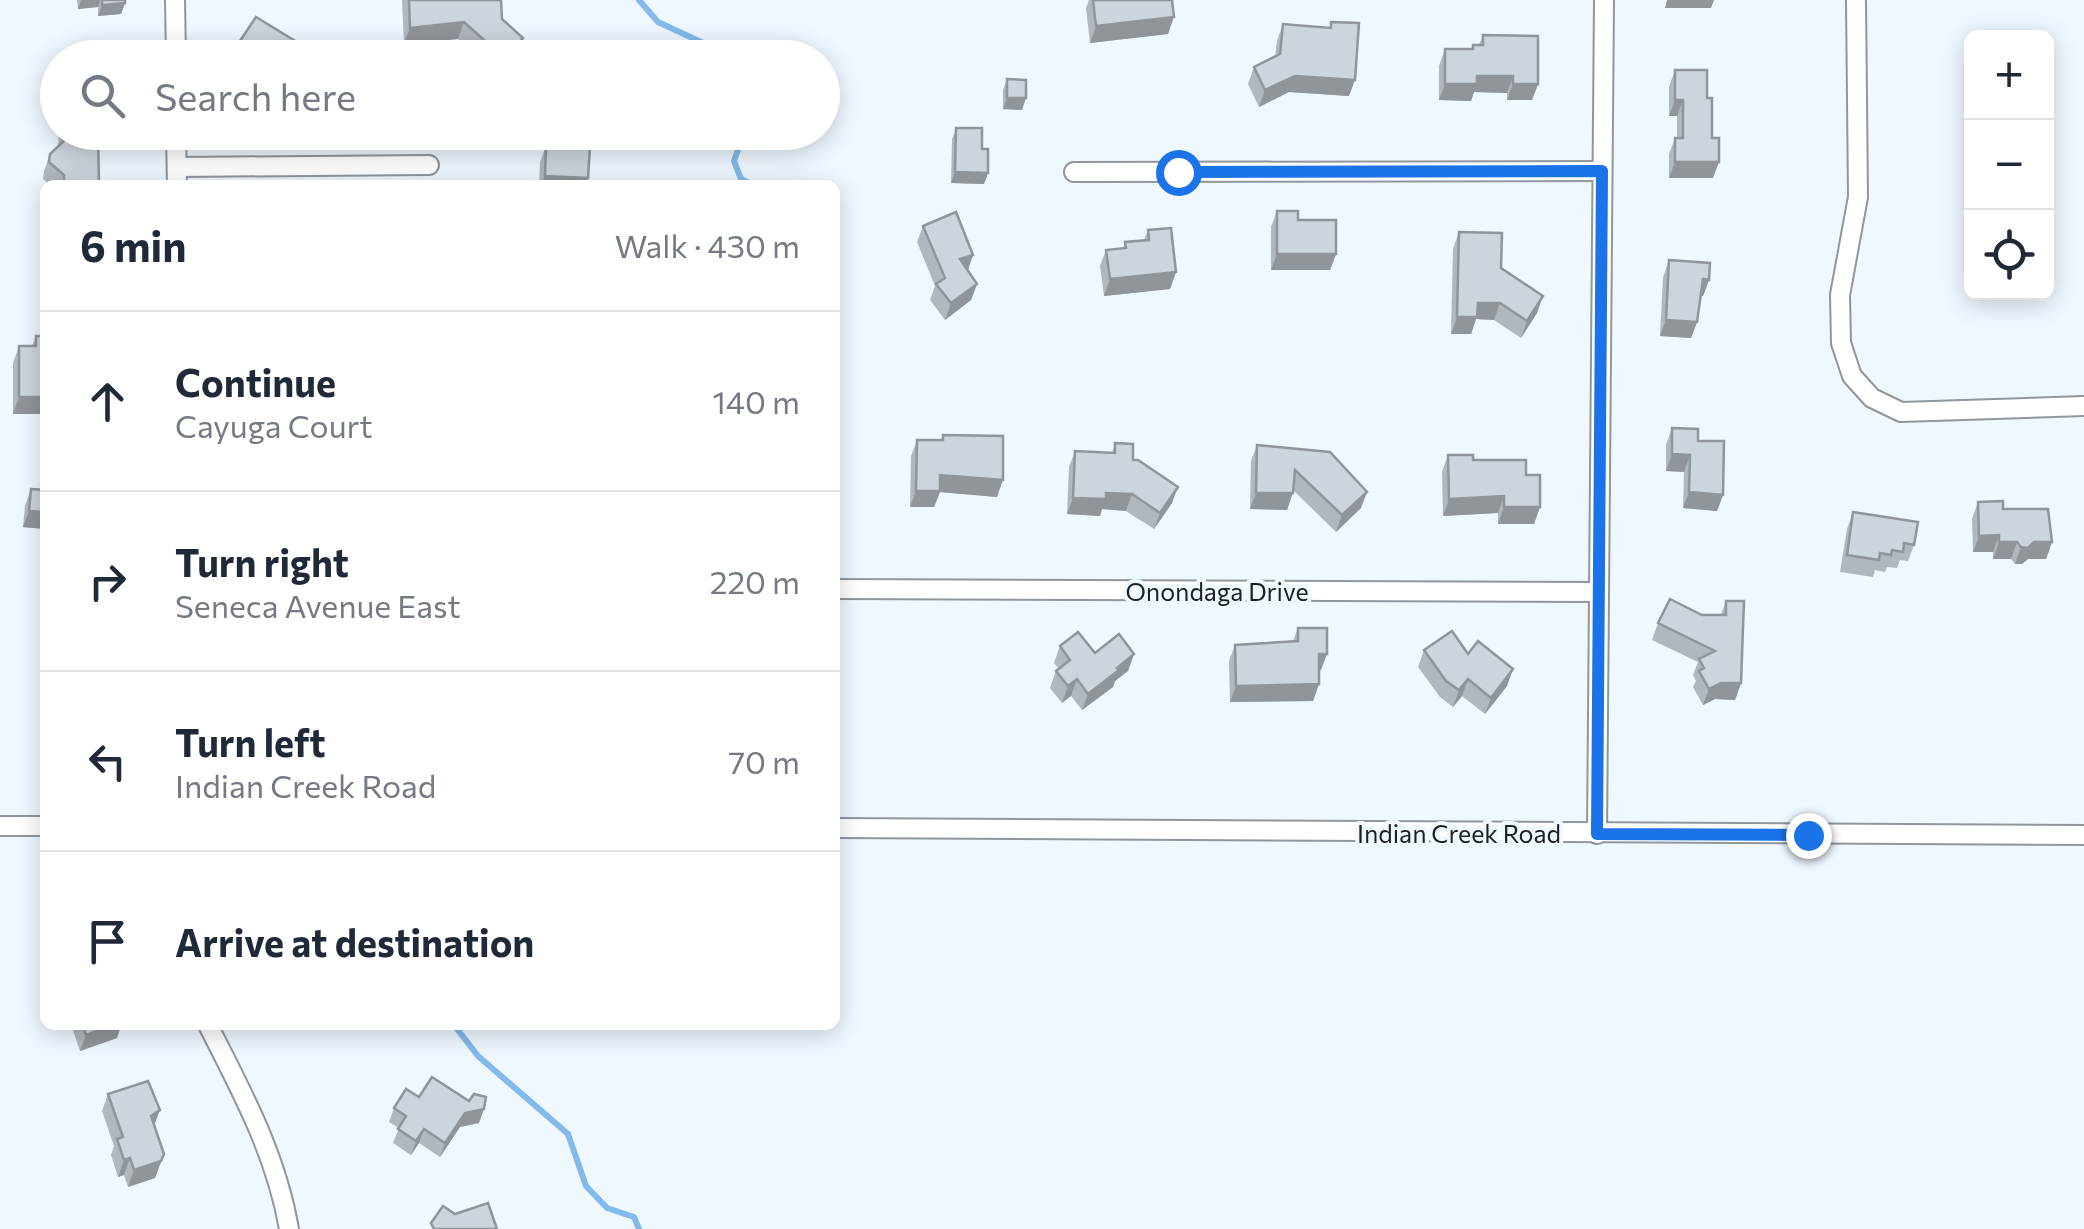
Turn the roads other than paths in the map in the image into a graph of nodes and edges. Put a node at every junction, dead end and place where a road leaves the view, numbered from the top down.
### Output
1 (175, 0) edge
2 (1604, 0) edge
3 (1856, 0) edge
4 (176, 40) edge
5 (176, 150) edge
6 (429, 165) dead end
7 (1602, 171) junction
8 (1074, 172) dead end
9 (177, 176) edge
10 (2084, 406) edge
11 (840, 589) edge
12 (1598, 592) junction
13 (0, 826) edge
14 (40, 826) edge
15 (840, 828) edge
16 (1597, 834) junction
17 (2084, 836) edge
18 (211, 1030) edge
19 (288, 1229) edge

1 - 4 street
2 - 7 street
3 - 10 street
5 - 9 street
6 - 9 street
7 - 8 street
7 - 12 street
11 - 12 street, Onondaga Drive
12 - 16 street
13 - 14 street
15 - 16 street, Indian Creek Road
16 - 17 street, Indian Creek Road
18 - 19 street

